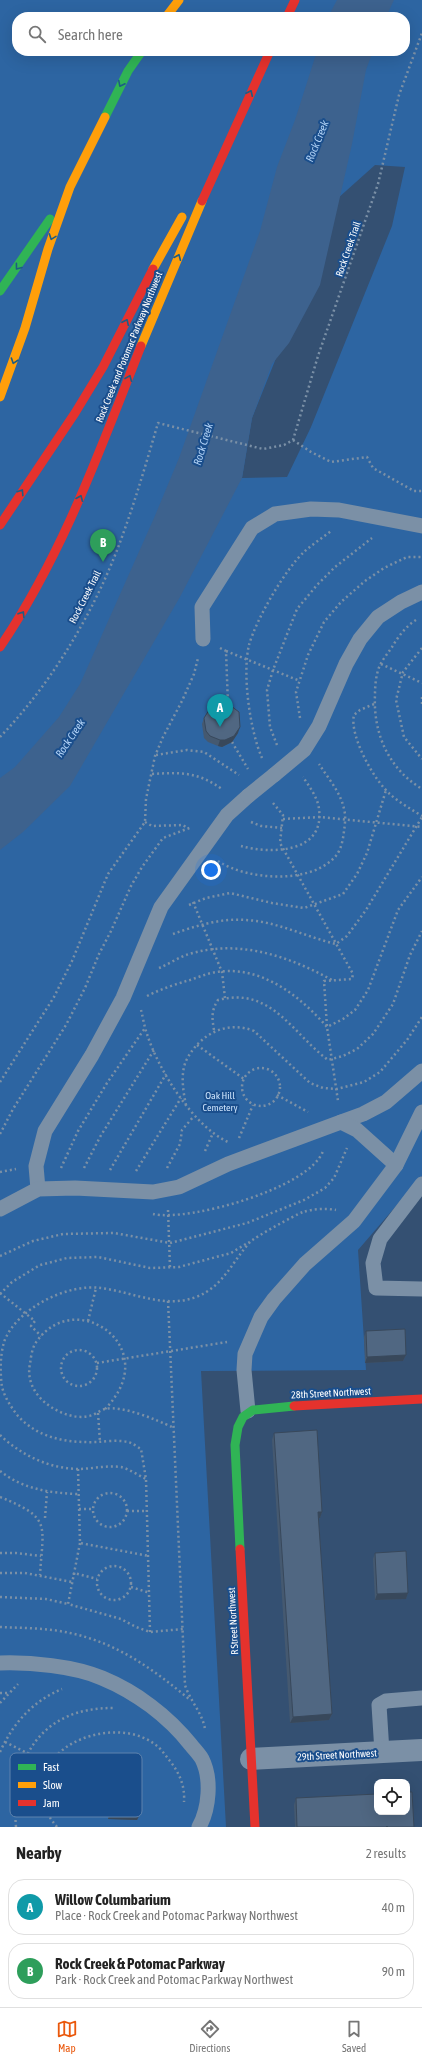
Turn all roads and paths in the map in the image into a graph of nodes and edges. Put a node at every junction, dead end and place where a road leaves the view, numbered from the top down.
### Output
1 (179, 0) edge
2 (295, 0) edge
3 (170, 12) edge
4 (289, 12) edge
5 (422, 33) edge
6 (138, 56) edge
7 (268, 56) edge
8 (233, 128) junction
9 (70, 187) junction
10 (0, 291) edge
11 (0, 397) edge
12 (293, 440) junction
13 (422, 491) edge
14 (360, 513) junction
15 (400, 520) junction
16 (0, 525) edge
17 (422, 526) edge
18 (422, 557) edge
19 (422, 592) edge
20 (422, 616) edge
21 (203, 639) junction
22 (0, 647) edge
23 (422, 648) edge
24 (226, 652) junction
25 (246, 659) junction
26 (380, 664) junction
27 (273, 670) junction
28 (402, 675) junction
29 (300, 681) junction
30 (422, 683) edge
31 (422, 697) edge
32 (374, 704) junction
33 (422, 706) edge
34 (228, 711) edge
35 (0, 737) edge
36 (232, 742) edge
37 (306, 747) junction
38 (156, 756) junction
39 (422, 759) edge
40 (263, 761) dead end
41 (280, 771) junction
42 (152, 774) junction
43 (245, 774) dead end
44 (252, 774) dead end
45 (238, 775) junction
46 (302, 776) dead end
47 (234, 781) dead end
48 (422, 789) edge
49 (386, 790) junction
50 (222, 796) dead end
51 (270, 799) dead end
52 (422, 816) edge
53 (320, 817) junction
54 (283, 819) junction
55 (345, 819) junction
56 (248, 820) dead end
57 (145, 822) junction
58 (378, 822) junction
59 (197, 824) dead end
60 (417, 827) junction
61 (422, 827) edge
62 (187, 828) junction
63 (282, 828) junction
64 (241, 846) dead end
65 (201, 849) junction
66 (284, 850) junction
67 (298, 874) junction
68 (422, 877) edge
69 (176, 885) junction
70 (194, 903) junction
71 (315, 905) junction
72 (156, 917) junction
73 (204, 925) junction
74 (422, 931) edge
75 (146, 944) junction
76 (336, 944) junction
77 (213, 948) junction
78 (137, 965) junction
79 (222, 972) junction
80 (332, 980) junction
81 (146, 997) dead end
82 (225, 998) junction
83 (140, 1004) dead end
84 (422, 1017) edge
85 (327, 1027) junction
86 (145, 1028) junction
87 (214, 1030) junction
88 (197, 1045) junction
89 (154, 1049) junction
90 (332, 1059) junction
91 (422, 1071) edge
92 (167, 1074) junction
93 (244, 1079) junction
94 (0, 1082) edge
95 (337, 1089) junction
96 (277, 1095) junction
97 (181, 1098) junction
98 (186, 1105) junction
99 (253, 1105) junction
100 (422, 1112) edge
101 (194, 1116) junction
102 (337, 1124) junction
103 (357, 1130) junction
104 (0, 1134) edge
105 (236, 1146) junction
106 (254, 1153) junction
107 (396, 1165) junction
108 (422, 1184) edge
109 (75, 1188) junction
110 (38, 1189) junction
111 (53, 1189) junction
112 (101, 1190) junction
113 (164, 1190) junction
114 (125, 1191) junction
115 (0, 1209) edge
116 (354, 1221) junction
117 (252, 1241) junction
118 (170, 1243) junction
119 (0, 1256) edge
120 (170, 1268) junction
121 (96, 1288) junction
122 (422, 1289) edge
123 (0, 1293) edge
124 (168, 1301) junction
125 (25, 1314) junction
126 (88, 1321) junction
127 (41, 1336) junction
128 (252, 1338) junction
129 (170, 1352) junction
130 (125, 1359) junction
131 (97, 1363) junction
132 (422, 1399) edge
133 (105, 1409) junction
134 (98, 1413) junction
135 (246, 1414) junction
136 (172, 1427) junction
137 (0, 1435) edge
138 (100, 1442) junction
139 (78, 1469) junction
140 (0, 1471) edge
141 (146, 1479) junction
142 (47, 1492) junction
143 (78, 1494) junction
144 (0, 1497) edge
145 (79, 1509) junction
146 (93, 1509) junction
147 (127, 1511) junction
148 (147, 1511) junction
149 (45, 1518) dead end
150 (80, 1543) junction
151 (0, 1553) edge
152 (41, 1556) junction
153 (149, 1556) junction
154 (0, 1573) edge
155 (74, 1573) junction
156 (40, 1575) junction
157 (97, 1579) junction
158 (72, 1582) junction
159 (131, 1587) junction
160 (150, 1593) junction
161 (0, 1597) edge
162 (68, 1604) junction
163 (0, 1627) edge
164 (183, 1629) junction
165 (150, 1632) junction
166 (0, 1663) edge
167 (65, 1688) dead end
168 (0, 1693) edge
169 (9, 1693) dead end
170 (422, 1698) edge
171 (190, 1699) junction
172 (149, 1706) junction
173 (5, 1742) junction
174 (422, 1750) edge
175 (0, 1752) edge
176 (382, 1752) junction
177 (28, 1753) joint
178 (60, 1753) edge
179 (202, 1759) junction
180 (251, 1759) junction
181 (184, 1806) dead end
182 (49, 1817) edge
183 (57, 1827) edge
184 (199, 1827) edge
185 (255, 1827) edge

1 - 3 main road
2 - 4 main road
5 - 12 path, Rock Creek Trail
6 -> 9 main road
8 -> 7 main road, Rock Creek and Potomac Parkway Northwest
16 -> 8 main road
22 -> 8 main road, Rock Creek and Potomac Parkway Northwest
9 -> 10 main road
9 -> 11 main road
12 - 13 path
12 - 35 path, Rock Creek Trail
14 - 15 lane
14 - 21 lane
14 - 25 path
15 - 17 lane
15 - 27 path
18 - 29 path
19 - 37 lane
20 - 26 path
21 - 24 path
21 - 38 path
23 - 28 path
24 - 25 path
24 - 34 path
25 - 27 path
25 - 40 path
26 - 28 path
26 - 32 path
27 - 29 path
27 - 41 path
28 - 30 path
28 - 39 path
29 - 37 path
31 - 33 path
32 - 48 path
32 - 49 path
36 - 44 path
37 - 41 lane
37 - 55 path
38 - 42 path
38 - 45 path
41 - 65 lane, bridge
42 - 50 path
42 - 57 path
43 - 45 path
45 - 47 path
46 - 53 path
49 - 52 path
49 - 58 path
51 - 54 path
52 - 60 path
53 - 54 path
53 - 55 path
53 - 66 path
54 - 63 path
55 - 58 path
55 - 67 path
56 - 63 path
57 - 62 path
57 - 94 path
58 - 60 path
58 - 71 path
59 - 62 path
60 - 61 path
60 - 76 path
62 - 65 path
62 - 104 path
63 - 66 path
64 - 66 path
65 - 67 path
65 - 69 lane
66 - 67 path
67 - 71 path
68 - 85 path
69 - 70 path
69 - 72 lane
70 - 71 path
70 - 72 path
70 - 73 path
71 - 76 path
72 - 75 lane
73 - 75 path
73 - 76 path
73 - 77 path
74 - 90 path
75 - 78 lane
76 - 80 path
77 - 78 path
77 - 79 path
77 - 80 path
78 - 110 lane
79 - 81 path
79 - 82 path
79 - 85 path
80 - 85 path
82 - 87 path
82 - 90 path
83 - 86 path
84 - 95 path
85 - 90 path
86 - 89 path
86 - 111 path
87 - 88 path
87 - 95 path
88 - 93 path
88 - 98 path
89 - 92 path
89 - 109 path
90 - 95 path
91 - 102 lane
92 - 97 path
92 - 112 path
93 - 96 path
93 - 99 path
95 - 102 path
96 - 99 path
96 - 102 path
97 - 98 path
97 - 114 path
98 - 101 path
99 - 105 path
100 - 107 lane
101 - 105 path
101 - 113 path
102 - 103 lane
102 - 106 lane
103 - 107 lane
103 - 118 path
105 - 106 path
106 - 113 lane
107 - 116 lane
108 - 122 lane
109 - 111 lane
109 - 112 lane
110 - 111 lane
110 - 115 lane
112 - 114 lane
113 - 114 lane
113 - 118 path
116 - 117 path
116 - 128 lane
117 - 120 path
117 - 124 path
118 - 119 path
118 - 120 path
120 - 123 path
121 - 124 path
121 - 125 path
121 - 126 path
123 - 125 path
124 - 129 path
125 - 127 path
125 - 138 path
126 - 127 path
126 - 130 path
127 - 134 path
128 - 129 path
128 - 135 lane
129 - 130 path
129 - 136 path
130 - 131 path
130 - 133 path
131 - 131 path
132 - 135 main road, 28th Street Northwest
133 - 134 path
133 - 136 path
134 - 138 path
135 - 180 main road, R Street Northwest
136 - 164 path
137 - 139 path
138 - 141 path
139 - 141 path
139 - 143 path
140 - 142 path
141 - 148 path
142 - 143 path
142 - 149 path
143 - 145 path
144 - 152 path
145 - 146 path
145 - 150 path
146 - 147 path
146 - 147 path
147 - 148 path
148 - 153 path
150 - 153 path
150 - 155 path
151 - 152 path
152 - 156 path
153 - 160 path
154 - 156 path
155 - 157 path
155 - 158 path
156 - 158 path
157 - 159 path
157 - 159 path
158 - 162 path
159 - 160 path
160 - 165 path
161 - 162 path
162 - 165 path
163 - 171 path
164 - 165 path
164 - 171 path
166 - 172 lane
167 - 173 path
168 - 169 path
170 - 176 lane
171 - 179 path
172 - 177 path
172 - 179 lane
173 - 175 path
173 - 177 path
174 - 176 street, 29th Street Northwest
176 - 180 street, 29th Street Northwest
178 - 181 path
179 - 184 lane
180 - 185 main road, R Street Northwest
182 - 183 path

